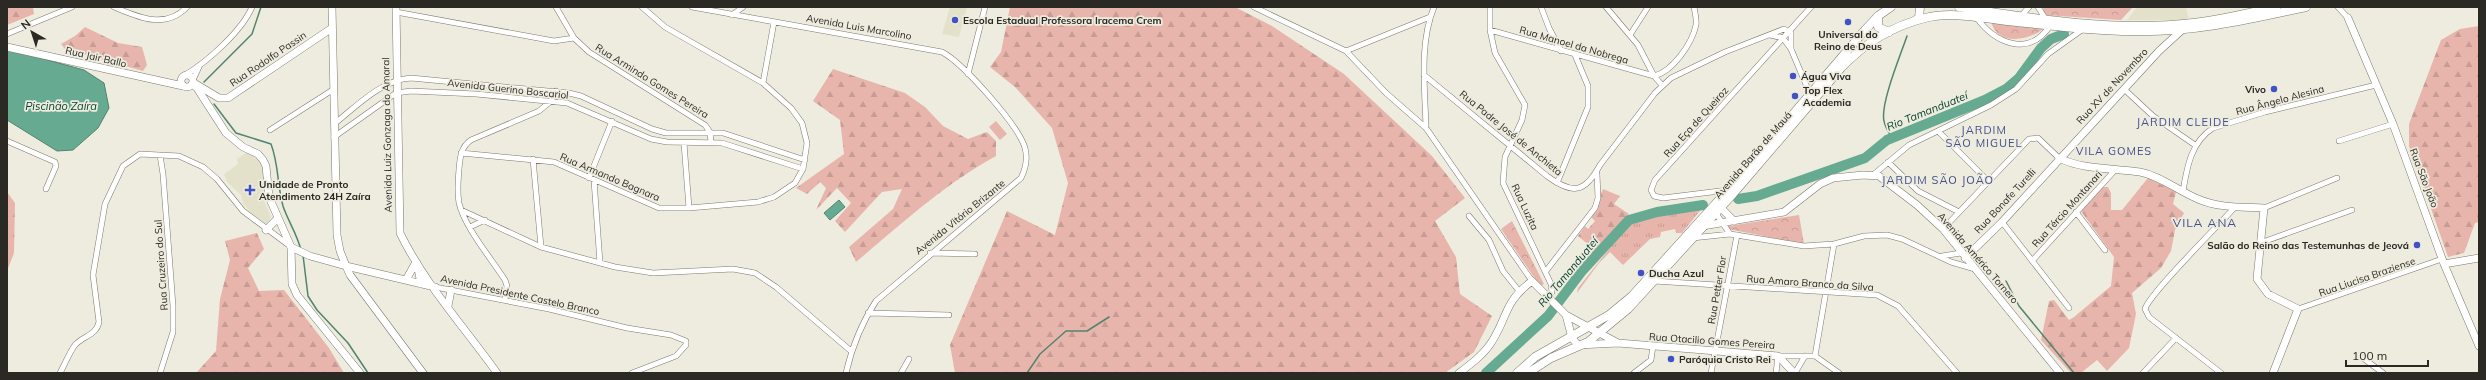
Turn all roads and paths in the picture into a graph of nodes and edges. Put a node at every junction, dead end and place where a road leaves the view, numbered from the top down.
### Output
1 (72, 7) edge
2 (114, 7) edge
3 (186, 7) edge
4 (252, 7) edge
5 (332, 7) edge
6 (556, 7) edge
7 (642, 7) edge
8 (692, 7) edge
9 (743, 7) edge
10 (985, 7) edge
11 (1254, 7) edge
12 (1434, 7) edge
13 (1490, 7) edge
14 (1541, 7) edge
15 (1606, 7) edge
16 (1648, 7) edge
17 (1694, 7) edge
18 (1810, 7) edge
19 (1891, 7) edge
20 (1920, 7) edge
21 (1959, 7) edge
22 (2029, 7) edge
23 (2038, 7) edge
24 (2276, 7) edge
25 (2306, 7) edge
26 (2338, 7) edge
27 (2345, 7) edge
28 (396, 9) edge
29 (1882, 11) edge
30 (1975, 11) edge
31 (732, 14) junction
32 (2022, 15) junction
33 (1430, 17) junction
34 (2348, 18) junction
35 (774, 22) junction
36 (1913, 22) junction
37 (2048, 22) junction
38 (332, 28) junction
39 (2083, 29) junction
40 (1490, 30) junction
41 (2182, 30) junction
42 (1790, 31) junction
43 (1889, 32) junction
44 (7, 34) edge
45 (1630, 35) junction
46 (1767, 35) junction
47 (574, 38) junction
48 (1783, 38) junction
49 (7, 47) edge
50 (1791, 49) junction
51 (1346, 51) junction
52 (1562, 51) junction
53 (1575, 55) junction
54 (199, 67) junction
55 (968, 74) junction
56 (1424, 75) junction
57 (1654, 76) junction
58 (183, 77) junction
59 (396, 80) junction
60 (158, 81) junction
61 (763, 83) junction
62 (190, 84) junction
63 (1662, 85) junction
64 (2376, 85) junction
65 (334, 89) junction
66 (2124, 89) junction
67 (556, 91) junction
68 (396, 93) junction
69 (1810, 94) junction
70 (552, 101) junction
71 (612, 121) junction
72 (334, 124) junction
73 (2392, 124) junction
74 (1426, 128) junction
75 (270, 130) dead end
76 (1938, 131) junction
77 (710, 132) junction
78 (334, 137) junction
79 (2339, 141) dead end
80 (7, 142) edge
81 (711, 142) junction
82 (684, 143) junction
83 (1510, 145) junction
84 (2195, 145) junction
85 (461, 153) junction
86 (160, 155) junction
87 (2059, 158) junction
88 (533, 159) junction
89 (805, 160) junction
90 (1888, 162) junction
91 (803, 169) junction
92 (2116, 169) junction
93 (1597, 174) junction
94 (1872, 175) junction
95 (2337, 178) dead end
96 (592, 179) junction
97 (1988, 181) junction
98 (1557, 183) junction
99 (46, 189) dead end
100 (1728, 190) junction
101 (2183, 191) junction
102 (2235, 207) junction
103 (689, 208) junction
104 (2264, 208) junction
105 (461, 210) junction
106 (1718, 210) junction
107 (2352, 210) dead end
108 (1959, 212) junction
109 (2076, 212) junction
110 (1469, 216) dead end
111 (277, 219) junction
112 (485, 220) junction
113 (1734, 221) junction
114 (2002, 222) junction
115 (1721, 223) junction
116 (470, 226) junction
117 (1703, 226) junction
118 (266, 230) junction
119 (1943, 230) junction
120 (1730, 234) junction
121 (1737, 235) junction
122 (1692, 238) junction
123 (2260, 243) junction
124 (1834, 244) junction
125 (291, 246) junction
126 (541, 247) junction
127 (2105, 250) dead end
128 (930, 253) junction
129 (975, 254) dead end
130 (1963, 255) junction
131 (1939, 256) junction
132 (2479, 258) edge
133 (416, 261) junction
134 (2032, 261) junction
135 (600, 262) junction
136 (2443, 262) junction
137 (346, 266) junction
138 (1976, 269) junction
139 (1546, 271) junction
140 (406, 280) junction
141 (1532, 281) junction
142 (1654, 281) junction
143 (421, 284) junction
144 (1726, 286) junction
145 (434, 287) junction
146 (451, 290) junction
147 (1519, 291) junction
148 (1825, 293) junction
149 (1548, 298) junction
150 (506, 300) junction
151 (448, 306) junction
152 (2069, 308) dead end
153 (2298, 309) junction
154 (868, 313) junction
155 (949, 315) dead end
156 (1566, 316) junction
157 (1590, 327) junction
158 (1599, 333) junction
159 (1572, 338) junction
160 (2176, 338) junction
161 (1618, 343) junction
162 (1582, 346) junction
163 (1654, 346) junction
164 (2479, 346) edge
165 (851, 351) junction
166 (1715, 352) junction
167 (1778, 356) junction
168 (1805, 356) junction
169 (1815, 356) junction
170 (2363, 358) dead end
171 (909, 359) dead end
172 (60, 373) edge
173 (160, 373) edge
174 (360, 373) edge
175 (423, 373) edge
176 (497, 373) edge
177 (632, 373) edge
178 (846, 373) edge
179 (901, 373) edge
180 (1459, 373) edge
181 (1517, 373) edge
182 (1528, 373) edge
183 (1634, 373) edge
184 (1711, 373) edge
185 (1776, 373) edge
186 (1794, 373) edge
187 (1839, 373) edge
188 (1957, 373) edge
189 (2060, 373) edge
190 (2143, 373) edge
191 (2221, 373) edge
192 (2273, 373) edge
193 (2383, 373) edge

1 - 44 street
2 - 3 street
4 - 54 street
5 - 38 street
6 - 47 street, Rua Armindo Gomes Pereira
7 - 61 street, Rua Armando Bagnara
8 - 31 street, Avenida Luis Marcolino
9 - 31 street
10 - 55 street
11 - 51 street
12 - 33 street
13 - 40 street, Rua Luzita
14 - 52 street
15 - 45 street
16 - 45 street
17 - 57 street
18 - 42 street, Rua Eça de Queiroz
19 - 29 main road, Avenida Barão de Mauá
20 - 36 main road
21 - 30 main road, Avenida Barão de Mauá
22 - 32 street
23 - 37 street
24 - 37 main road, Avenida Barão de Mauá
25 - 41 main road, Avenida Barão de Mauá
26 - 34 street, Rua São João
27 - 34 street, Rua São João
28 - 47 street
28 - 59 street, Avenida Luiz Gonzaga do Amaral
29 - 43 main road
29 - 69 main road, Avenida Barão de Mauá
30 - 32 main road, Avenida Barão de Mauá
30 - 36 main road, Avenida Barão de Mauá
30 - 37 main road, Avenida Barão de Mauá
30 - 37 street
31 - 35 street, Avenida Luis Marcolino
32 - 37 main road, Avenida Barão de Mauá
33 - 51 street
33 - 56 street
34 - 64 street, Rua São João
35 - 55 street, Avenida Luis Marcolino
35 - 61 street
36 - 43 main road, Avenida Barão de Mauá
37 - 39 main road, Avenida Barão de Mauá
38 - 62 street, Rua Rodolfo Passin
38 - 65 street
39 - 41 main road, Avenida Barão de Mauá
39 - 76 street
40 - 52 street, Rua Manoel da Nobrega
40 - 83 street, Rua Luzita
41 - 66 street, Rua XV de Novembro
42 - 46 street, Rua Padre José de Anchieta
42 - 48 street, Rua Eça de Queiroz
42 - 50 street
43 - 106 main road, Avenida Barão de Mauá
45 - 57 street
46 - 48 street
46 - 63 street, Rua Padre José de Anchieta
47 - 77 street, Rua Armindo Gomes Pereira
48 - 50 street
48 - 100 street, Rua Eça de Queiroz
49 - 60 street, Rua Jair Ballo
50 - 69 street
51 - 74 street
52 - 53 street, Rua Manoel da Nobrega
53 - 57 street, Rua Manoel da Nobrega
53 - 98 street
54 - 58 street
54 - 62 street
55 - 128 street, Avenida Vitório Brizante
56 - 74 street
56 - 83 street, Rua Padre José de Anchieta
57 - 63 street
58 - 60 street, Rua Jair Ballo
58 - 62 street
58 - 62 street
59 - 67 street, Avenida Guerino Boscariol
59 - 68 street, Avenida Luiz Gonzaga do Amaral
59 - 72 street, Avenida Guerino Boscariol
60 - 62 street, Rua Jair Ballo
61 - 89 street, Rua Armando Bagnara
62 - 111 street
63 - 93 street, Rua Padre José de Anchieta
64 - 73 street, Rua São João
64 - 84 street, Rua Ângelo Alesina
65 - 72 street
65 - 75 street
66 - 84 street
66 - 87 street, Rua XV de Novembro
67 - 70 street
67 - 77 street, Avenida Guerino Boscariol
68 - 70 street, Avenida Guerino Boscariol
68 - 78 street
68 - 133 street, Avenida Luiz Gonzaga do Amaral
69 - 100 main road, Avenida Barão de Mauá
70 - 71 street, Avenida Guerino Boscariol
70 - 85 street
71 - 82 street, Avenida Guerino Boscariol
71 - 96 street
72 - 78 street
73 - 79 street
73 - 136 street, Rua São João
74 - 141 street
76 - 90 street
76 - 97 street
77 - 81 street, Rua Armindo Gomes Pereira
77 - 89 street, Rua Armindo Gomes Pereira
78 - 137 street
80 - 99 street
81 - 82 street, Avenida Guerino Boscariol
81 - 91 street
82 - 103 street
83 - 98 street, Rua Padre José de Anchieta
83 - 139 street, Rua Luzita
84 - 101 street, Rua Ângelo Alesina
85 - 88 street, Rua Armando Bagnara
85 - 105 street
86 - 118 street
86 - 172 street
86 - 173 street, Rua Cruzeiro do Sul
87 - 92 street
87 - 97 street
87 - 114 street, Rua Bonafe Turelli
88 - 96 street, Rua Armando Bagnara
88 - 126 street
89 - 91 street, Rua Armando Bagnara
90 - 94 street
90 - 108 street
91 - 103 street, Rua Armando Bagnara
92 - 101 street
92 - 109 street, Rua Tércio Montanari
93 - 98 street, Rua Padre José de Anchieta
93 - 139 street
94 - 113 street, Avenida Américo Tornero
94 - 119 street, Avenida Américo Tornero
95 - 104 street
96 - 103 street, Rua Armando Bagnara
96 - 135 street
97 - 108 street
100 - 157 main road, Avenida Barão de Mauá
101 - 102 street
102 - 104 street
102 - 160 street
104 - 123 street
105 - 112 street
105 - 116 street
106 - 113 street
106 - 115 street
106 - 117 main road, Avenida Barão de Mauá
107 - 123 street
108 - 119 street
109 - 127 street
109 - 134 street, Rua Tércio Montanari
110 - 147 street
111 - 118 street
111 - 125 street
112 - 116 street
112 - 126 street
113 - 115 street, Avenida Américo Tornero
114 - 130 street, Rua Bonafe Turelli
114 - 134 street
115 - 117 street, Avenida Américo Tornero
115 - 120 street
116 - 150 street
117 - 122 main road, Avenida Barão de Mauá
118 - 125 street
119 - 130 street, Avenida Américo Tornero
120 - 121 street
120 - 122 street
121 - 124 street
121 - 144 street, Rua Petter Flor
122 - 142 main road, Avenida Barão de Mauá
123 - 153 street
124 - 131 street
124 - 148 street
125 - 137 street, Avenida Presidente Castelo Branco
125 - 174 street
126 - 135 street
128 - 129 street
128 - 154 street, Avenida Vitório Brizante
130 - 131 street
130 - 138 street, Avenida Américo Tornero
131 - 138 street
132 - 136 street
133 - 140 street
133 - 143 street, Avenida Luiz Gonzaga do Amaral
133 - 145 street, Avenida Luiz Gonzaga do Amaral
134 - 152 street
135 - 165 street
136 - 153 street, Rua Liucisa Braziense
136 - 164 street, Rua São João
137 - 140 street, Avenida Presidente Castelo Branco
137 - 175 street
138 - 189 street, Avenida Américo Tornero
139 - 149 street, Rua Luzita
140 - 143 street, Avenida Presidente Castelo Branco
141 - 147 street
141 - 149 street
142 - 144 street, Rua Amaro Branco da Silva
142 - 158 main road, Avenida Barão de Mauá
143 - 145 street, Avenida Presidente Castelo Branco
144 - 148 street, Rua Amaro Branco da Silva
144 - 166 street, Rua Petter Flor
145 - 146 street, Avenida Presidente Castelo Branco
145 - 151 street, Avenida Luiz Gonzaga do Amaral
146 - 150 street, Avenida Presidente Castelo Branco
146 - 151 street
147 - 180 street
148 - 169 street
148 - 188 street, Rua Amaro Branco da Silva
149 - 156 street
150 - 177 street, Avenida Presidente Castelo Branco
151 - 176 street, Avenida Luiz Gonzaga do Amaral
153 - 192 street
154 - 155 street
154 - 165 street, Avenida Vitório Brizante
156 - 157 street
156 - 159 street
157 - 158 street
157 - 159 main road, Avenida Barão de Mauá
158 - 161 street, Rua Otacilio Gomes Pereira
158 - 162 main road, Avenida Barão de Mauá
159 - 162 street
159 - 181 main road, Avenida Barão de Mauá
160 - 190 street
160 - 191 street
161 - 162 street, Rua Otacilio Gomes Pereira
161 - 163 street, Rua Otacilio Gomes Pereira
162 - 182 main road, Avenida Barão de Mauá
163 - 166 street, Rua Otacilio Gomes Pereira
163 - 183 street
165 - 178 street, Avenida Vitório Brizante
166 - 167 street, Rua Otacilio Gomes Pereira
166 - 184 street, Rua Petter Flor
167 - 168 street, Rua Otacilio Gomes Pereira
167 - 185 street
167 - 186 street
168 - 169 street, Rua Otacilio Gomes Pereira
168 - 186 street
169 - 187 street
170 - 193 street
171 - 179 street

